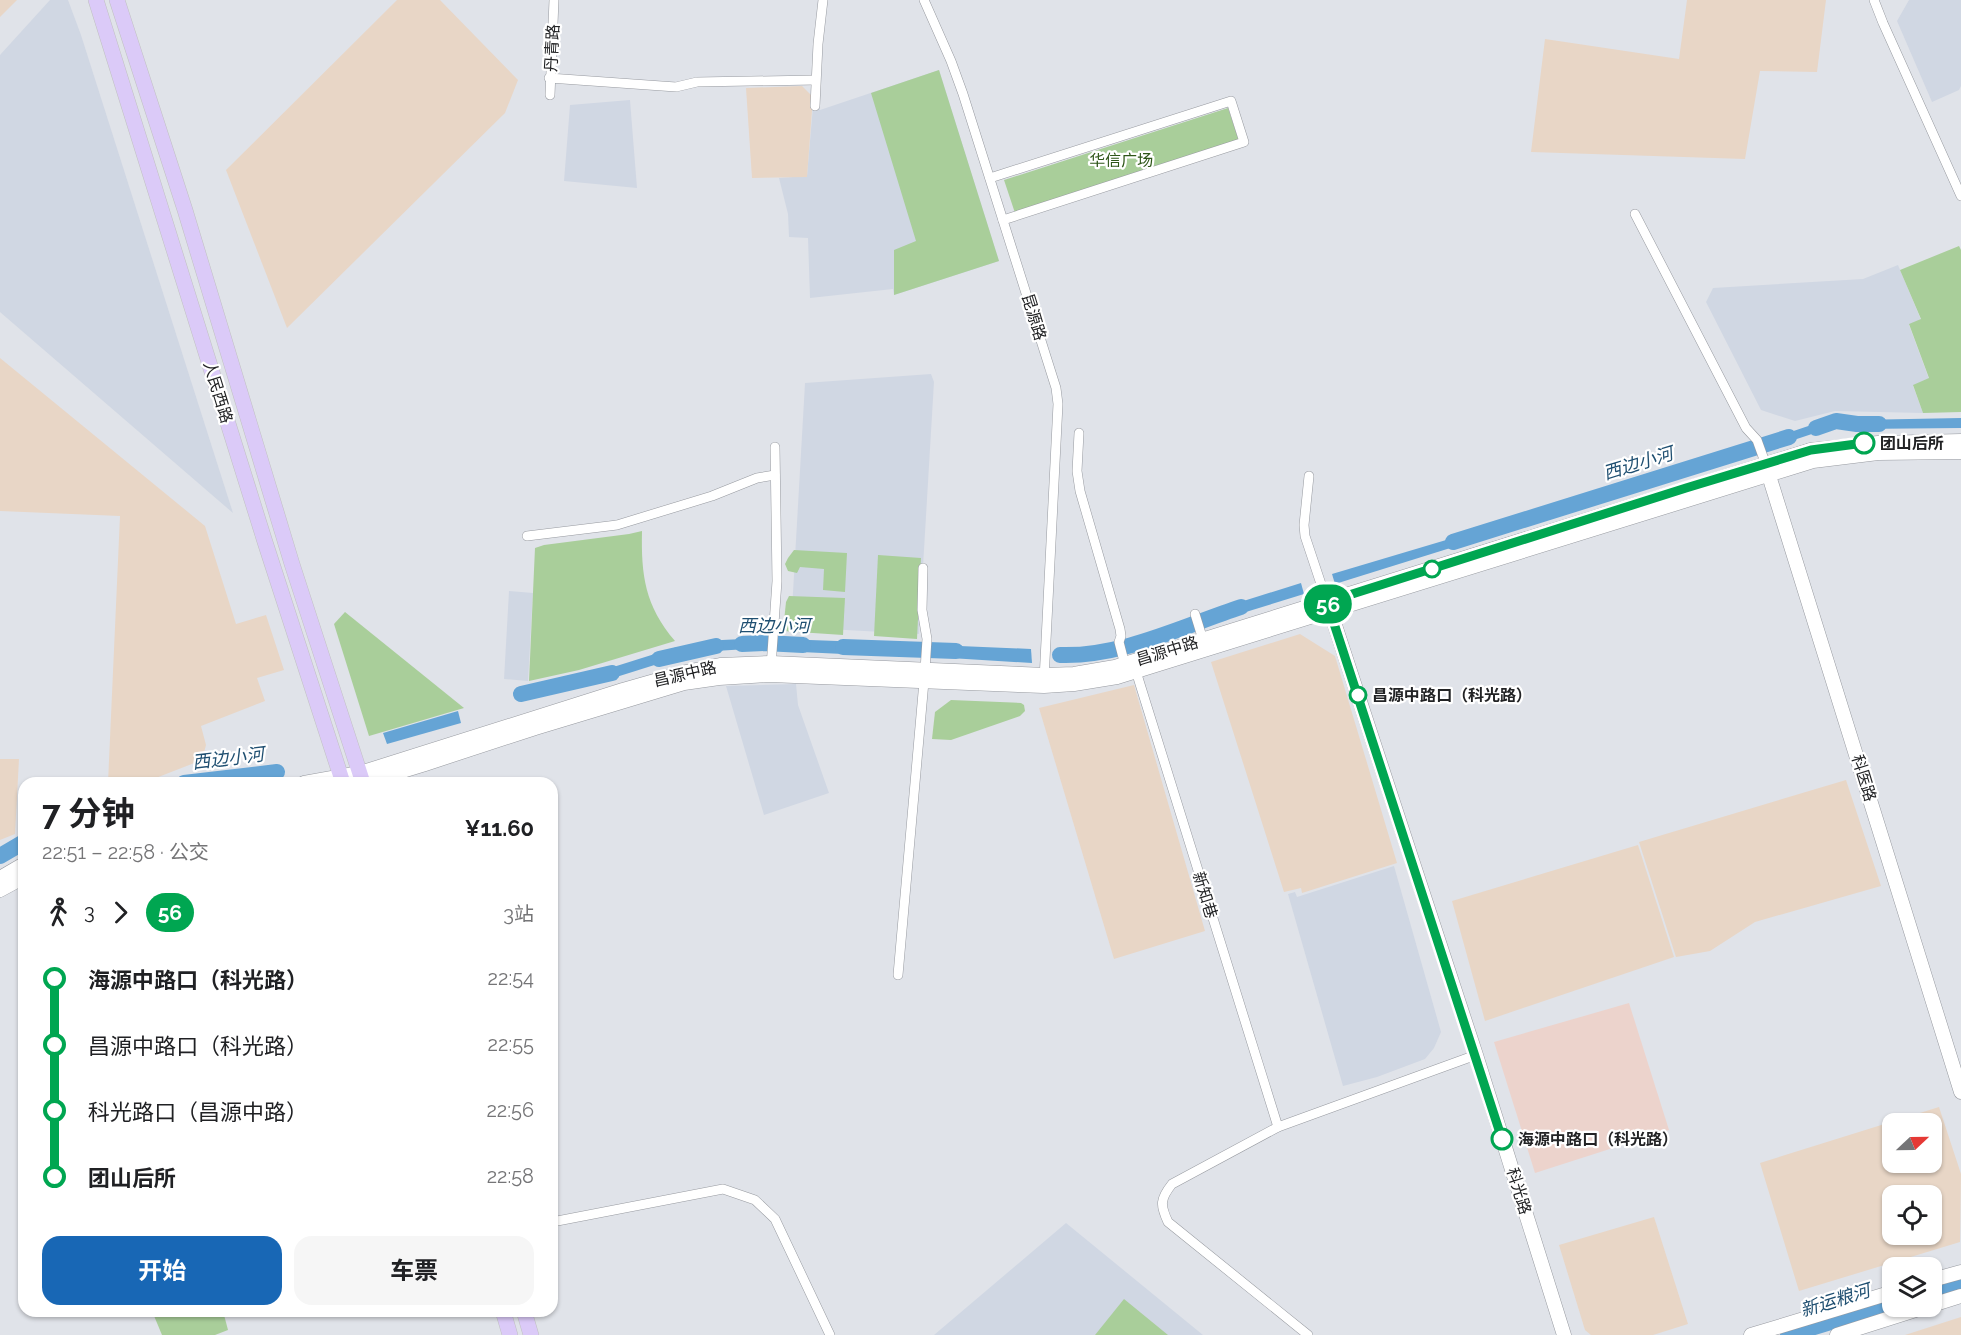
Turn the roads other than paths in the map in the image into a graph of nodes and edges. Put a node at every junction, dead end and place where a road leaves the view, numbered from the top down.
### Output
1 (96, 0) edge
2 (117, 0) edge
3 (554, 0) edge
4 (823, 0) edge
5 (924, 0) edge
6 (1874, 0) edge
7 (549, 78) junction
8 (815, 80) junction
9 (550, 95) dead end
10 (814, 106) dead end
11 (990, 178) junction
12 (1961, 196) edge
13 (1635, 214) dead end
14 (1003, 220) junction
15 (1078, 433) dead end
16 (1961, 441) edge
17 (775, 447) dead end
18 (1961, 452) edge
19 (1768, 470) junction
20 (775, 475) junction
21 (1309, 476) dead end
22 (527, 536) dead end
23 (923, 568) dead end
24 (1329, 607) junction
25 (1195, 614) dead end
26 (1202, 638) junction
27 (771, 665) junction
28 (1130, 668) junction
29 (924, 671) junction
30 (1045, 676) junction
31 (342, 777) edge
32 (362, 777) edge
33 (371, 777) edge
34 (18, 868) edge
35 (0, 878) edge
36 (18, 880) edge
37 (0, 890) edge
38 (898, 975) dead end
39 (1476, 1055) junction
40 (1958, 1073) edge
41 (1961, 1092) edge
42 (1278, 1127) junction
43 (558, 1221) edge
44 (1961, 1272) edge
45 (1942, 1277) edge
46 (1882, 1295) edge
47 (1961, 1296) edge
48 (1942, 1302) edge
49 (505, 1317) edge
50 (526, 1317) edge
51 (1895, 1317) edge
52 (510, 1335) edge
53 (531, 1335) edge
54 (830, 1335) edge
55 (1308, 1335) edge
56 (1564, 1335) edge
57 (1751, 1335) edge
58 (1837, 1335) edge

1 - 31 main road, 人民西路
2 - 32 main road, 人民西路
3 - 7 street, 丹青路
4 - 8 street
5 - 11 street, 昆源路
6 - 12 street
7 - 8 street
7 - 9 street, 丹青路
8 - 10 street
11 - 14 street, 昆源路
11 - 14 street
13 - 19 street
14 - 30 street, 昆源路
15 - 28 street, 新知巷
16 - 19 main road, 昌源中路
17 - 20 street
18 - 19 main road, 昌源中路
19 - 24 main road, 昌源中路
19 - 40 main road, 科医路
20 - 22 street
20 - 27 street
21 - 24 street
23 - 29 street
24 - 26 main road, 昌源中路
24 - 28 main road, 昌源中路
24 - 39 main road, 科光路
25 - 26 street
26 - 28 main road, 昌源中路
27 - 29 main road, 昌源中路
27 - 33 main road, 昌源中路
28 - 30 main road, 昌源中路
28 - 42 street, 新知巷
29 - 30 main road, 昌源中路
29 - 38 street
34 - 35 main road
36 - 37 main road
39 - 42 street
39 - 56 main road, 科光路
40 - 41 main road, 科医路
42 - 55 street
43 - 54 street
44 - 45 main road
46 - 57 main road
47 - 48 main road
49 - 52 main road
50 - 53 main road
51 - 58 main road

